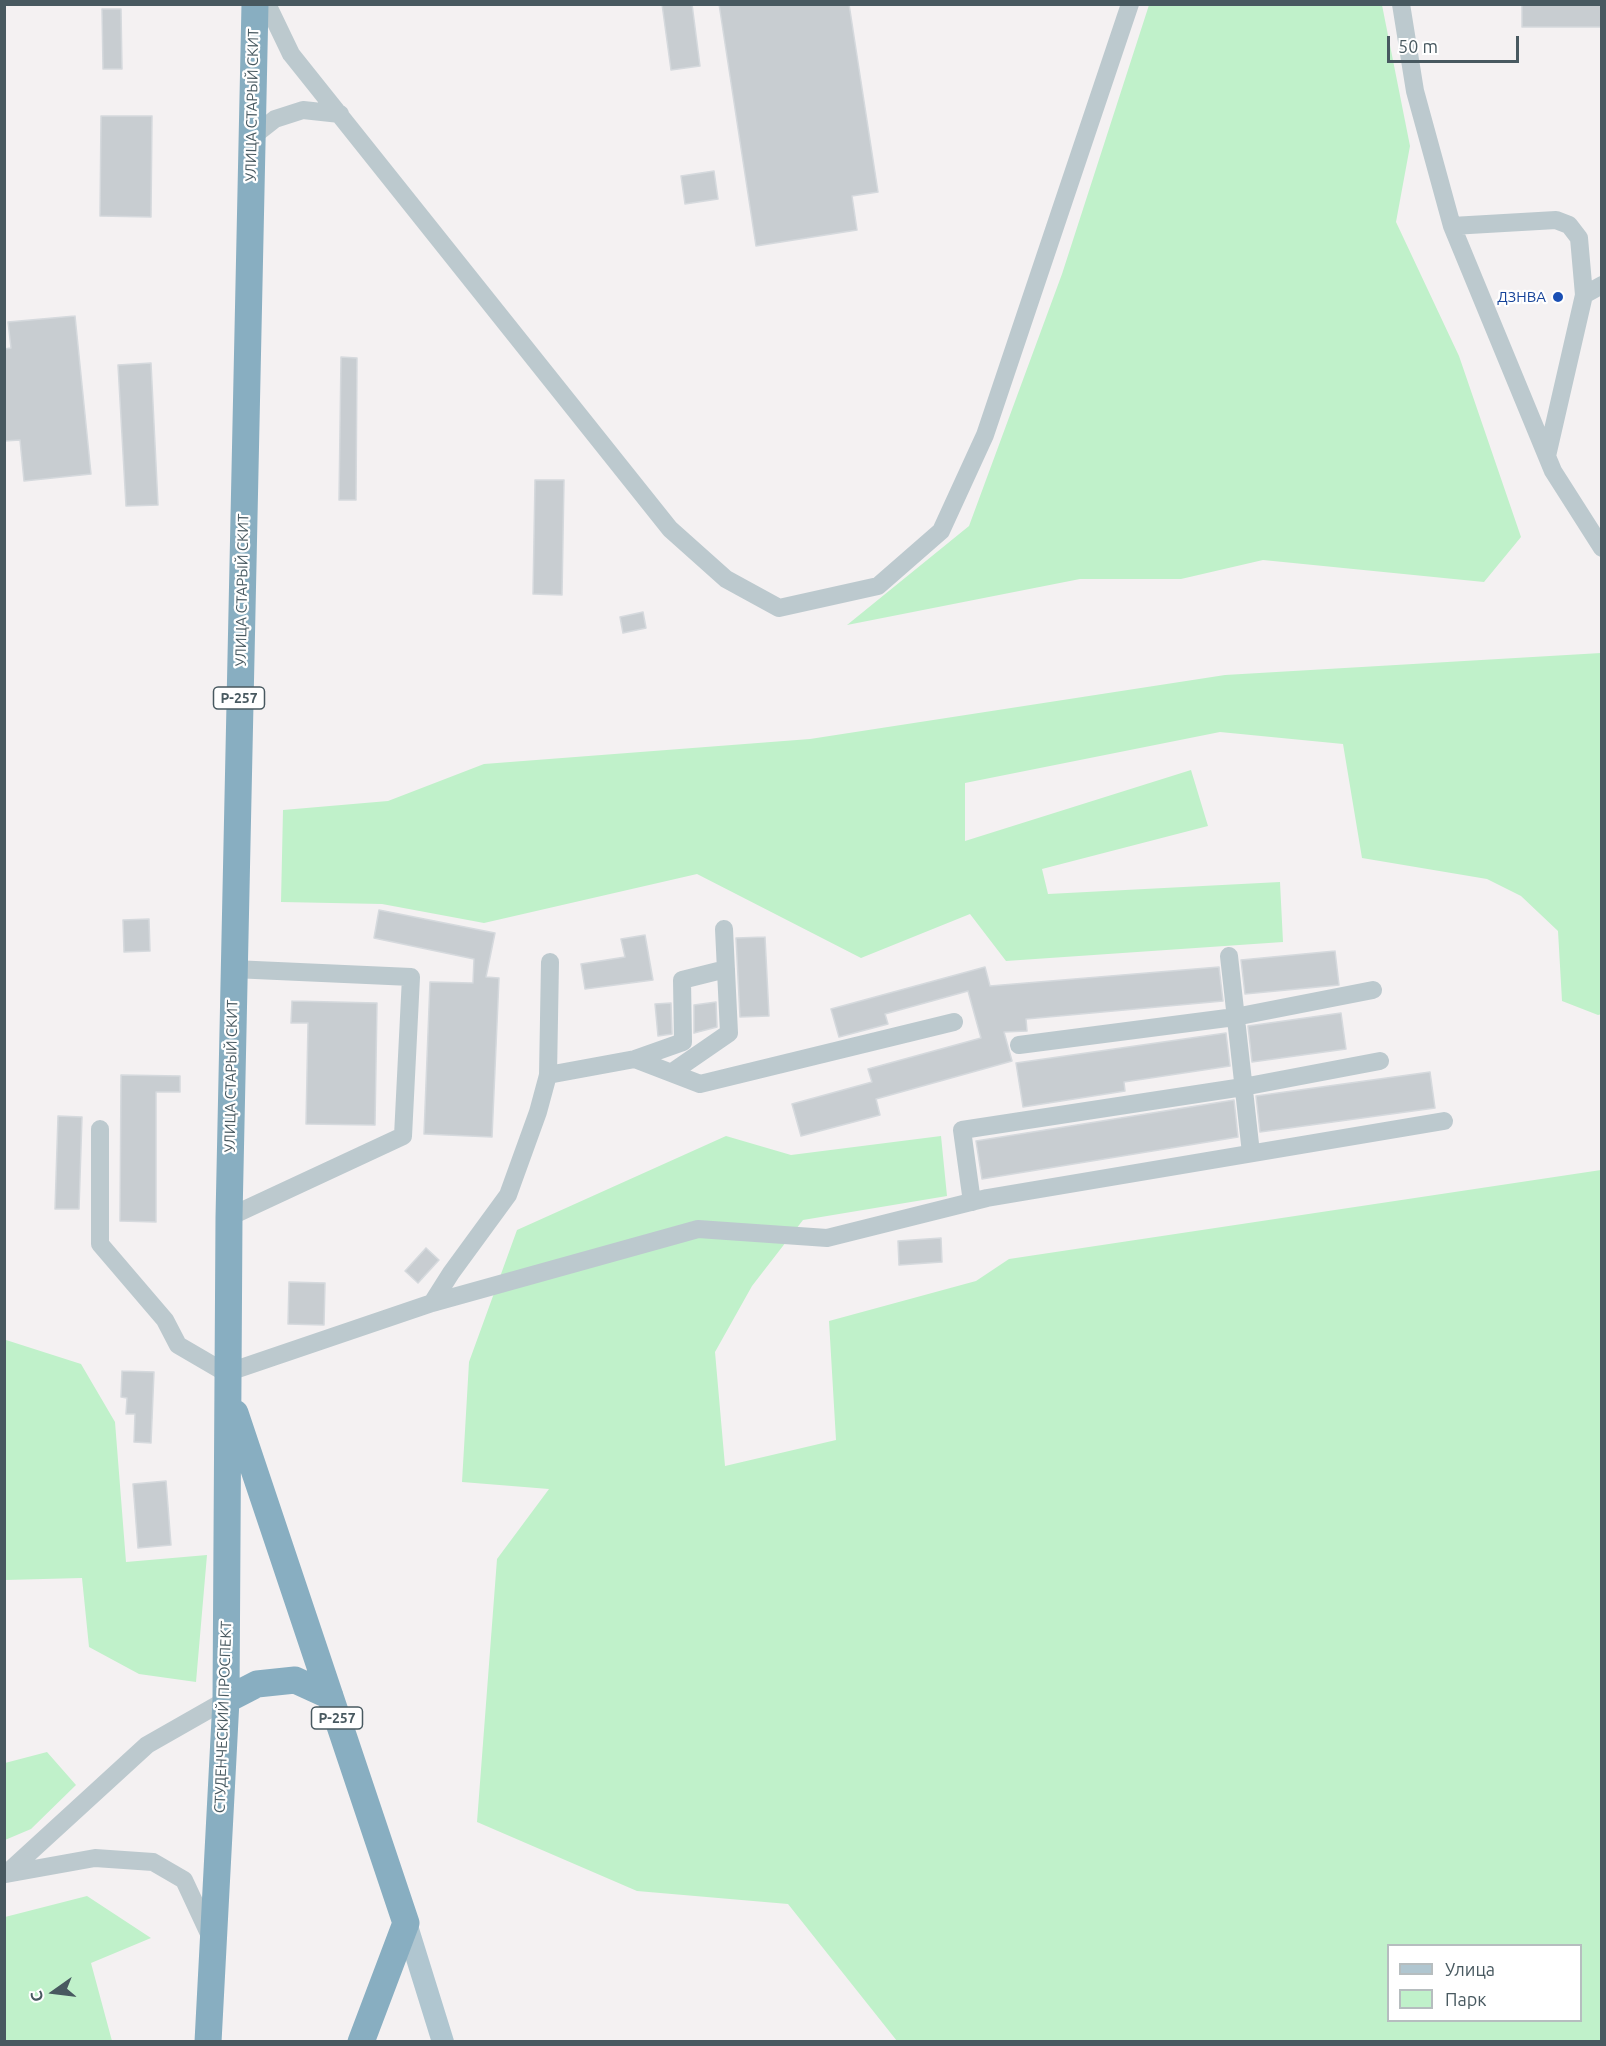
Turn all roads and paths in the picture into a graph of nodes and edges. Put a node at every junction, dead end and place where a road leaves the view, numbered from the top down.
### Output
1 (255, 4) edge
2 (267, 4) edge
3 (1130, 4) edge
4 (1401, 4) edge
5 (340, 114) junction
6 (252, 137) junction
7 (1452, 226) junction
8 (1602, 285) edge
9 (1584, 295) junction
10 (1547, 456) junction
11 (1602, 548) edge
12 (724, 929) dead end
13 (1229, 956) dead end
14 (550, 962) dead end
15 (233, 969) junction
16 (726, 969) junction
17 (1373, 990) dead end
18 (1235, 1017) junction
19 (954, 1022) dead end
20 (1019, 1045) dead end
21 (635, 1059) junction
22 (1380, 1061) dead end
23 (671, 1073) junction
24 (548, 1075) junction
25 (1243, 1087) junction
26 (1444, 1121) dead end
27 (100, 1129) dead end
28 (1251, 1153) junction
29 (972, 1202) junction
30 (229, 1217) junction
31 (432, 1303) junction
32 (227, 1383) junction
33 (330, 1696) junction
34 (226, 1700) junction
35 (5, 1874) edge
36 (406, 1923) junction
37 (213, 1942) junction
38 (208, 2042) edge
39 (361, 2042) edge
40 (443, 2042) edge

1 - 6 highway, УЛИЦА СТАРЫЙ СКИТ / Р-257
2 - 5 street
3 - 5 street
4 - 7 street
5 - 6 street
6 - 15 highway, УЛИЦА СТАРЫЙ СКИТ / Р-257
7 - 9 street
7 - 10 street
8 - 9 street
9 - 10 street
10 - 11 street
12 - 16 street
13 - 18 street
14 - 24 street
15 - 30 highway, УЛИЦА СТАРЫЙ СКИТ / Р-257
15 - 30 street
16 - 21 street
16 - 23 street
17 - 18 street
18 - 20 street
18 - 25 street
19 - 23 street
21 - 23 street
21 - 24 street
22 - 25 street
24 - 31 street
25 - 28 street
25 - 29 street
26 - 28 street
27 - 32 street
28 - 29 street
29 - 31 street
30 - 32 highway, УЛИЦА СТАРЫЙ СКИТ / Р-257
31 - 32 street
32 - 33 highway, Р-257
32 - 34 highway, СТУДЕНЧЕСКИЙ ПРОСПЕКТ / Р-257
33 - 34 highway, Р-257
33 - 36 highway, Р-257
34 - 35 street
34 - 37 highway, СТУДЕНЧЕСКИЙ ПРОСПЕКТ / Р-257
35 - 37 street
36 - 39 highway
36 - 40 main road
37 - 38 highway, СТУДЕНЧЕСКИЙ ПРОСПЕКТ / Р-257

